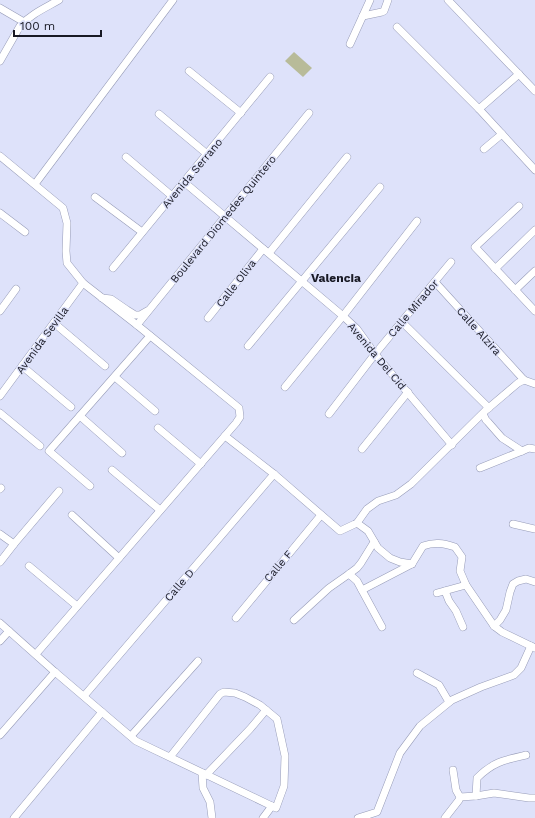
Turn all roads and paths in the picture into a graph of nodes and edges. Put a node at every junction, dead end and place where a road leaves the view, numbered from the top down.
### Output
1 (59, 0) edge
2 (173, 0) edge
3 (370, 0) edge
4 (388, 0) edge
5 (448, 0) edge
6 (0, 8) edge
7 (363, 16) junction
8 (24, 22) junction
9 (397, 27) dead end
10 (350, 44) dead end
11 (0, 61) edge
12 (188, 71) dead end
13 (520, 74) junction
14 (270, 77) dead end
15 (535, 91) edge
16 (479, 109) junction
17 (241, 113) junction
18 (309, 113) dead end
19 (159, 114) dead end
20 (502, 134) junction
21 (484, 149) dead end
22 (207, 154) junction
23 (0, 156) edge
24 (126, 157) dead end
25 (347, 157) dead end
26 (535, 170) edge
27 (184, 182) junction
28 (35, 184) junction
29 (380, 187) dead end
30 (172, 196) junction
31 (95, 197) dead end
32 (519, 206) dead end
33 (0, 213) edge
34 (224, 216) junction
35 (417, 221) dead end
36 (535, 230) edge
37 (25, 232) dead end
38 (142, 232) junction
39 (266, 251) junction
40 (451, 262) dead end
41 (113, 268) dead end
42 (495, 269) junction
43 (535, 271) edge
44 (302, 281) junction
45 (435, 282) junction
46 (83, 283) junction
47 (16, 289) dead end
48 (515, 290) junction
49 (102, 298) junction
50 (0, 311) edge
51 (147, 311) junction
52 (535, 311) edge
53 (343, 316) junction
54 (208, 318) dead end
55 (402, 322) junction
56 (54, 323) junction
57 (137, 325) junction
58 (150, 336) junction
59 (248, 346) dead end
60 (375, 354) junction
61 (22, 366) junction
62 (105, 366) dead end
63 (115, 377) junction
64 (524, 380) junction
65 (535, 384) edge
66 (285, 387) dead end
67 (408, 392) junction
68 (0, 396) edge
69 (71, 406) dead end
70 (489, 408) junction
71 (155, 411) dead end
72 (0, 413) edge
73 (329, 414) dead end
74 (483, 414) junction
75 (80, 416) junction
76 (158, 428) dead end
77 (225, 436) junction
78 (452, 445) junction
79 (40, 446) dead end
80 (362, 448) dead end
81 (535, 449) edge
82 (522, 451) junction
83 (122, 453) dead end
84 (200, 464) junction
85 (480, 468) dead end
86 (112, 470) dead end
87 (274, 474) junction
88 (90, 486) dead end
89 (59, 491) dead end
90 (160, 510) junction
91 (72, 515) dead end
92 (321, 515) junction
93 (357, 523) junction
94 (513, 524) dead end
95 (535, 529) edge
96 (0, 534) edge
97 (374, 542) junction
98 (14, 544) junction
99 (119, 558) junction
100 (0, 562) edge
101 (412, 564) junction
102 (29, 566) dead end
103 (349, 574) junction
104 (535, 582) edge
105 (466, 585) junction
106 (362, 590) junction
107 (445, 591) junction
108 (437, 593) dead end
109 (77, 606) junction
110 (236, 618) dead end
111 (294, 620) dead end
112 (0, 623) edge
113 (494, 626) junction
114 (382, 627) dead end
115 (463, 627) dead end
116 (9, 631) junction
117 (0, 641) edge
118 (533, 647) edge
119 (36, 654) junction
120 (198, 661) dead end
121 (55, 672) junction
122 (417, 673) dead end
123 (84, 696) junction
124 (449, 702) junction
125 (266, 710) junction
126 (102, 712) junction
127 (0, 734) edge
128 (130, 736) junction
129 (526, 754) dead end
130 (170, 757) junction
131 (453, 770) dead end
132 (204, 774) junction
133 (476, 796) junction
134 (460, 797) junction
135 (535, 798) edge
136 (272, 806) junction
137 (14, 818) edge
138 (212, 818) edge
139 (263, 818) edge
140 (358, 818) edge
141 (445, 818) edge

1 - 8 street
2 - 28 street
3 - 7 street
4 - 7 street
5 - 13 street
6 - 8 street
7 - 10 street
8 - 11 street
9 - 16 street
12 - 17 street
13 - 15 street
13 - 16 street
14 - 17 street, Avenida Serrano
16 - 20 street
17 - 22 street, Avenida Serrano
18 - 34 street, Boulevard Diomedes Quintero
19 - 22 street
20 - 21 street
20 - 26 street
22 - 27 street, Avenida Serrano
23 - 28 street
24 - 30 street
25 - 39 street, Calle Oliva
27 - 30 street, Avenida Serrano
27 - 34 street, Avenida Del Cid
28 - 46 street
29 - 44 street
30 - 38 street, Avenida Serrano
31 - 38 street
32 - 42 street
33 - 37 street
34 - 39 street, Avenida Del Cid
34 - 51 street, Boulevard Diomedes Quintero
35 - 53 street
36 - 42 street
38 - 41 street, Avenida Serrano
39 - 44 street, Avenida Del Cid
39 - 54 street, Calle Oliva
40 - 45 street, Calle Mirador
42 - 48 street
43 - 48 street
44 - 53 street, Avenida Del Cid
44 - 59 street
45 - 55 street, Calle Mirador
45 - 64 street, Calle Alzira
46 - 49 street
46 - 56 street, Avenida Sevilla
47 - 50 street
48 - 52 street
49 - 51 street
49 - 57 street
51 - 57 street, Boulevard Diomedes Quintero
53 - 60 street, Avenida Del Cid
53 - 66 street
55 - 60 street, Calle Mirador
55 - 70 street
56 - 61 street, Avenida Sevilla
56 - 62 street
57 - 58 street
58 - 63 street
58 - 77 street
60 - 67 street, Avenida Del Cid
60 - 73 street, Calle Mirador
61 - 68 street, Avenida Sevilla
61 - 69 street
63 - 71 street
63 - 75 street
64 - 65 street
64 - 70 street
67 - 78 street, Avenida Del Cid
67 - 80 street
70 - 74 street
72 - 79 street
74 - 78 street
74 - 82 street
75 - 83 street
75 - 88 street
76 - 84 street
77 - 84 street
77 - 87 street
78 - 93 street
81 - 82 street
82 - 85 street
84 - 90 street
86 - 90 street
87 - 92 street
87 - 123 street, Calle D
89 - 98 street
90 - 99 street
91 - 99 street
92 - 93 street
92 - 110 street, Calle F
93 - 97 street
94 - 95 street
96 - 98 street
97 - 101 street
97 - 103 street
98 - 100 street
99 - 109 street
101 - 105 street
101 - 106 street
102 - 109 street
103 - 106 street
103 - 111 street
104 - 113 street
105 - 107 street
105 - 113 street
106 - 114 street
107 - 108 street
107 - 115 street
109 - 119 street
112 - 116 street
113 - 118 street
116 - 117 street
116 - 119 street
118 - 124 street
119 - 121 street
120 - 128 street
121 - 123 street
121 - 127 street
122 - 124 street
123 - 126 street
124 - 140 street
125 - 130 street
125 - 132 street
125 - 136 street
126 - 128 street
126 - 137 street
128 - 130 street
129 - 133 street
130 - 132 street
131 - 134 street
132 - 136 street
132 - 138 street
133 - 134 street
133 - 135 street
134 - 141 street
136 - 139 street

